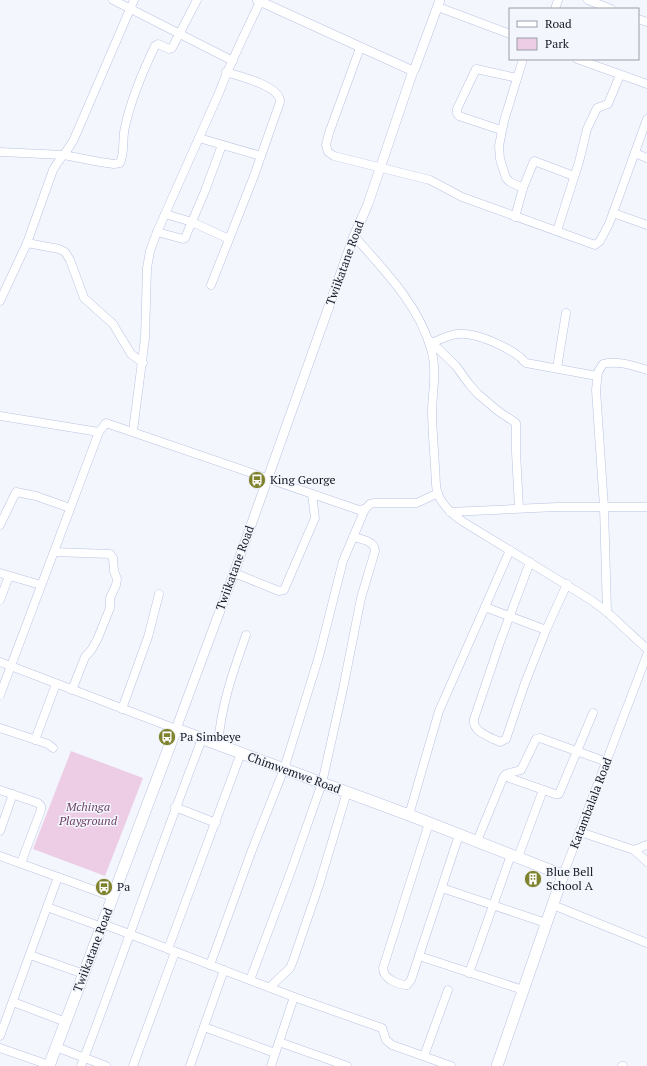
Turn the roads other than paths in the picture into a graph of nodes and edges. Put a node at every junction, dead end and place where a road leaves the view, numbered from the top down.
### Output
1 (114, 0) edge
2 (197, 0) edge
3 (588, 0) edge
4 (258, 1) edge
5 (439, 3) edge
6 (132, 4) edge
7 (608, 8) edge
8 (179, 34) junction
9 (509, 34) edge
10 (360, 48) junction
11 (523, 60) edge
12 (233, 61) junction
13 (591, 61) edge
14 (414, 70) junction
15 (226, 72) junction
16 (620, 75) junction
17 (517, 78) junction
18 (647, 84) edge
19 (647, 119) edge
20 (501, 130) junction
21 (199, 138) junction
22 (222, 145) junction
23 (0, 152) edge
24 (635, 153) junction
25 (64, 155) junction
26 (261, 156) junction
27 (647, 158) edge
28 (381, 167) junction
29 (574, 176) junction
30 (523, 188) junction
31 (613, 213) junction
32 (165, 214) junction
33 (515, 217) junction
34 (192, 222) junction
35 (647, 224) edge
36 (157, 232) junction
37 (557, 232) junction
38 (354, 236) junction
39 (229, 239) junction
40 (27, 242) junction
41 (211, 285) dead end
42 (1, 296) edge
43 (566, 313) dead end
44 (430, 340) junction
45 (143, 363) junction
46 (556, 368) junction
47 (647, 370) edge
48 (597, 376) junction
49 (0, 416) edge
50 (133, 431) junction
51 (99, 432) junction
52 (268, 478) junction
53 (438, 493) junction
54 (312, 494) junction
55 (604, 507) junction
56 (647, 507) edge
57 (70, 508) junction
58 (519, 508) junction
59 (365, 509) junction
60 (450, 512) junction
61 (0, 525) edge
62 (353, 537) junction
63 (510, 550) junction
64 (54, 552) junction
65 (530, 562) junction
66 (0, 573) edge
67 (234, 573) junction
68 (9, 576) junction
69 (567, 584) junction
70 (41, 585) junction
71 (159, 594) dead end
72 (0, 600) edge
73 (485, 607) junction
74 (607, 612) junction
75 (510, 617) junction
76 (546, 630) junction
77 (246, 635) dead end
78 (647, 649) edge
79 (647, 655) edge
80 (0, 662) edge
81 (10, 666) junction
82 (56, 684) junction
83 (72, 690) junction
84 (0, 695) edge
85 (122, 709) junction
86 (593, 714) dead end
87 (0, 728) edge
88 (176, 729) junction
89 (202, 739) junction
90 (35, 740) junction
91 (218, 745) junction
92 (53, 748) dead end
93 (578, 751) junction
94 (241, 753) junction
95 (606, 762) junction
96 (284, 769) junction
97 (504, 776) junction
98 (322, 783) junction
99 (0, 790) edge
100 (543, 790) junction
101 (347, 792) junction
102 (13, 794) junction
103 (175, 807) junction
104 (409, 815) junction
105 (216, 823) junction
106 (429, 823) junction
107 (0, 831) edge
108 (580, 832) junction
109 (459, 835) junction
110 (477, 841) junction
111 (647, 845) edge
112 (634, 850) junction
113 (514, 856) junction
114 (0, 857) edge
115 (647, 862) edge
116 (21, 864) junction
117 (563, 875) junction
118 (58, 877) junction
119 (442, 888) junction
120 (113, 897) junction
121 (493, 905) junction
122 (553, 905) junction
123 (47, 907) junction
124 (546, 923) junction
125 (102, 926) junction
126 (130, 935) junction
127 (647, 943) edge
128 (172, 950) junction
129 (30, 955) junction
130 (419, 956) junction
131 (210, 965) junction
132 (224, 970) junction
133 (469, 973) junction
134 (84, 974) junction
135 (250, 980) junction
136 (270, 988) junction
137 (448, 990) dead end
138 (523, 990) junction
139 (294, 997) junction
140 (13, 1002) junction
141 (66, 1022) junction
142 (204, 1027) junction
143 (0, 1036) edge
144 (279, 1042) junction
145 (56, 1047) junction
146 (0, 1048) edge
147 (276, 1053) junction
148 (424, 1056) junction
149 (83, 1062) edge
150 (49, 1066) edge
151 (106, 1066) edge
152 (133, 1066) edge
153 (190, 1066) edge
154 (271, 1066) edge
155 (347, 1066) edge
156 (451, 1066) edge
157 (497, 1066) edge

1 - 6 street
2 - 8 street
3 - 7 street
4 - 10 street
4 - 12 street
5 - 9 street
5 - 14 street, Twiikatane Road
6 - 8 street
6 - 25 street
8 - 12 street
8 - 25 street
10 - 14 street
10 - 28 street
11 - 17 street
12 - 15 street
13 - 16 street
14 - 28 street, Twiikatane Road
15 - 21 street
15 - 26 street
16 - 18 street
16 - 29 street
17 - 20 street
17 - 20 street
19 - 24 street
20 - 30 street
21 - 22 street
21 - 32 street
22 - 26 street
22 - 34 street
23 - 25 street
24 - 27 street
24 - 31 street
25 - 40 street
26 - 39 street
28 - 33 street
28 - 38 street, Twiikatane Road
29 - 30 street
29 - 37 street
30 - 33 street
31 - 35 street
31 - 37 street
32 - 34 street
32 - 36 street
33 - 37 street
34 - 36 street
34 - 39 street
36 - 45 street
38 - 44 street
38 - 52 street, Twiikatane Road
39 - 41 street
40 - 42 street
40 - 45 street
43 - 46 street
44 - 46 street
44 - 53 street
44 - 58 street
45 - 50 street
46 - 48 street
47 - 48 street
48 - 55 street
49 - 51 street
50 - 51 street
50 - 52 street
51 - 57 street
52 - 54 street
52 - 67 street, Twiikatane Road
53 - 59 street
53 - 60 street
54 - 59 street
54 - 67 street
55 - 56 street
55 - 58 street
55 - 74 street
57 - 61 street
57 - 64 street
58 - 60 street
59 - 62 street
60 - 63 street
62 - 96 street
62 - 98 street
63 - 65 street
63 - 73 street
64 - 70 street
64 - 83 street
65 - 69 street
65 - 75 street
66 - 68 street
67 - 88 street, Twiikatane Road
68 - 70 street
68 - 72 street
69 - 74 street
69 - 76 street
70 - 81 street
71 - 85 street
73 - 75 street
73 - 104 street
74 - 78 street
75 - 76 street
75 - 76 street
77 - 91 street
79 - 95 street, Katambalala Road
80 - 81 street, Chimwemwe Road
81 - 82 street, Chimwemwe Road
81 - 84 street
82 - 83 street, Chimwemwe Road
82 - 90 street
83 - 85 street, Chimwemwe Road
85 - 88 street, Chimwemwe Road
86 - 93 street
87 - 90 street
88 - 89 main road, Chimwemwe Road
88 - 120 main road, Twiikatane Road
89 - 91 main road, Chimwemwe Road
89 - 103 street
90 - 92 street
91 - 94 main road, Chimwemwe Road
93 - 95 street
93 - 97 street
93 - 100 street
94 - 96 main road, Chimwemwe Road
94 - 105 street
95 - 108 street, Katambalala Road
96 - 98 main road, Chimwemwe Road
96 - 131 street
97 - 100 street
97 - 110 street
98 - 101 main road, Chimwemwe Road
98 - 135 street
99 - 102 street
100 - 113 street
101 - 104 main road, Chimwemwe Road
101 - 136 street
102 - 107 street
102 - 116 street
103 - 105 street
103 - 126 street
104 - 106 main road, Chimwemwe Road
105 - 128 street
106 - 109 main road, Chimwemwe Road
106 - 130 street
108 - 112 street
108 - 117 street, Katambalala Road
109 - 110 main road, Chimwemwe Road
109 - 119 street
110 - 113 main road, Chimwemwe Road
111 - 112 street
112 - 115 street
113 - 117 main road, Chimwemwe Road
113 - 121 street
114 - 116 street
116 - 118 street
117 - 122 main road, Katambalala Road
118 - 120 street
118 - 123 street
119 - 121 street
119 - 130 street
120 - 125 main road, Twiikatane Road
121 - 124 street
121 - 133 street
122 - 124 main road, Katambalala Road
122 - 127 street
123 - 125 street
123 - 129 street
124 - 138 main road, Katambalala Road
125 - 126 street
125 - 134 main road, Twiikatane Road
126 - 128 street
126 - 149 street
128 - 131 street
128 - 152 street
129 - 134 street
129 - 140 street
130 - 133 street
131 - 132 street
132 - 135 street
132 - 142 street
133 - 138 street
134 - 141 main road, Twiikatane Road
135 - 136 street
136 - 139 street
137 - 148 street
138 - 157 main road, Katambalala Road
139 - 144 street
139 - 148 street
140 - 141 street
140 - 143 street
141 - 145 main road, Twiikatane Road
142 - 147 street
142 - 153 street
144 - 147 street
144 - 155 street
145 - 149 street
145 - 150 main road, Twiikatane Road
146 - 150 street
147 - 154 street
148 - 156 street
149 - 151 street

